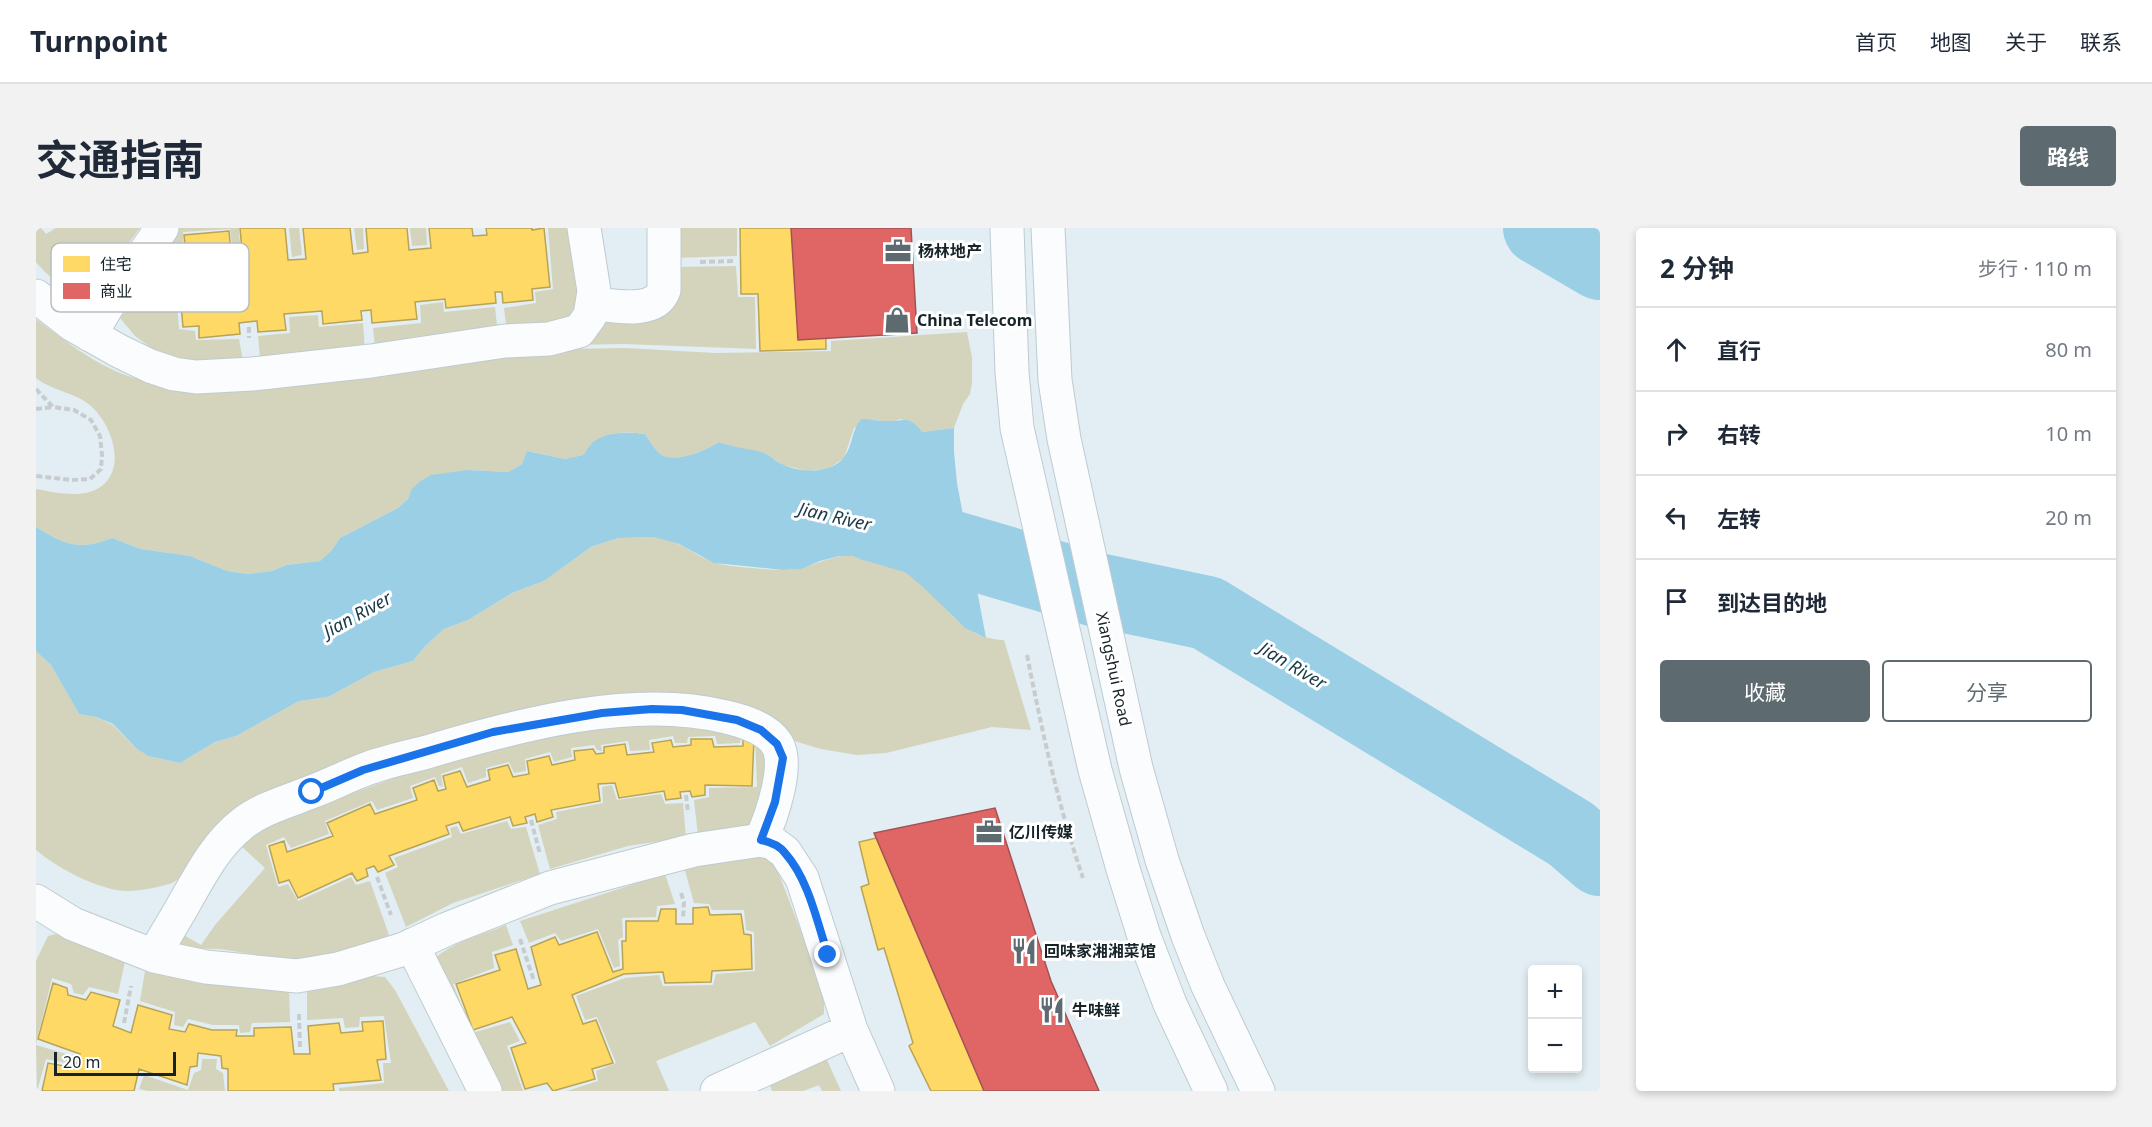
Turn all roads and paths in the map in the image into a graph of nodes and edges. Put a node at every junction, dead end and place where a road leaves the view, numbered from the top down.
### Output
1 (162, 228) edge
2 (585, 228) edge
3 (664, 228) edge
4 (1007, 228) edge
5 (1048, 228) edge
6 (152, 243) edge
7 (36, 296) edge
8 (593, 303) junction
9 (51, 309) edge
10 (55, 312) edge
11 (104, 312) edge
12 (90, 335) junction
13 (36, 388) edge
14 (53, 407) junction
15 (36, 409) edge
16 (36, 476) edge
17 (761, 840) junction
18 (37, 906) edge
19 (403, 949) junction
20 (154, 956) junction
21 (852, 1030) junction
22 (466, 1091) edge
23 (485, 1091) edge
24 (717, 1091) edge
25 (878, 1091) edge
26 (1211, 1091) edge
27 (1258, 1091) edge

1 - 6 main road
2 - 8 main road
3 - 8 main road
4 - 26 main road
5 - 27 main road, Xiangshui Road
7 - 9 main road
8 - 12 main road
10 - 12 main road
11 - 12 main road
13 - 14 path
14 - 15 path
14 - 16 path
17 - 19 main road
17 - 20 main road
17 - 21 main road
18 - 20 main road
19 - 20 main road
19 - 22 main road
19 - 23 main road
21 - 24 main road
21 - 25 main road

